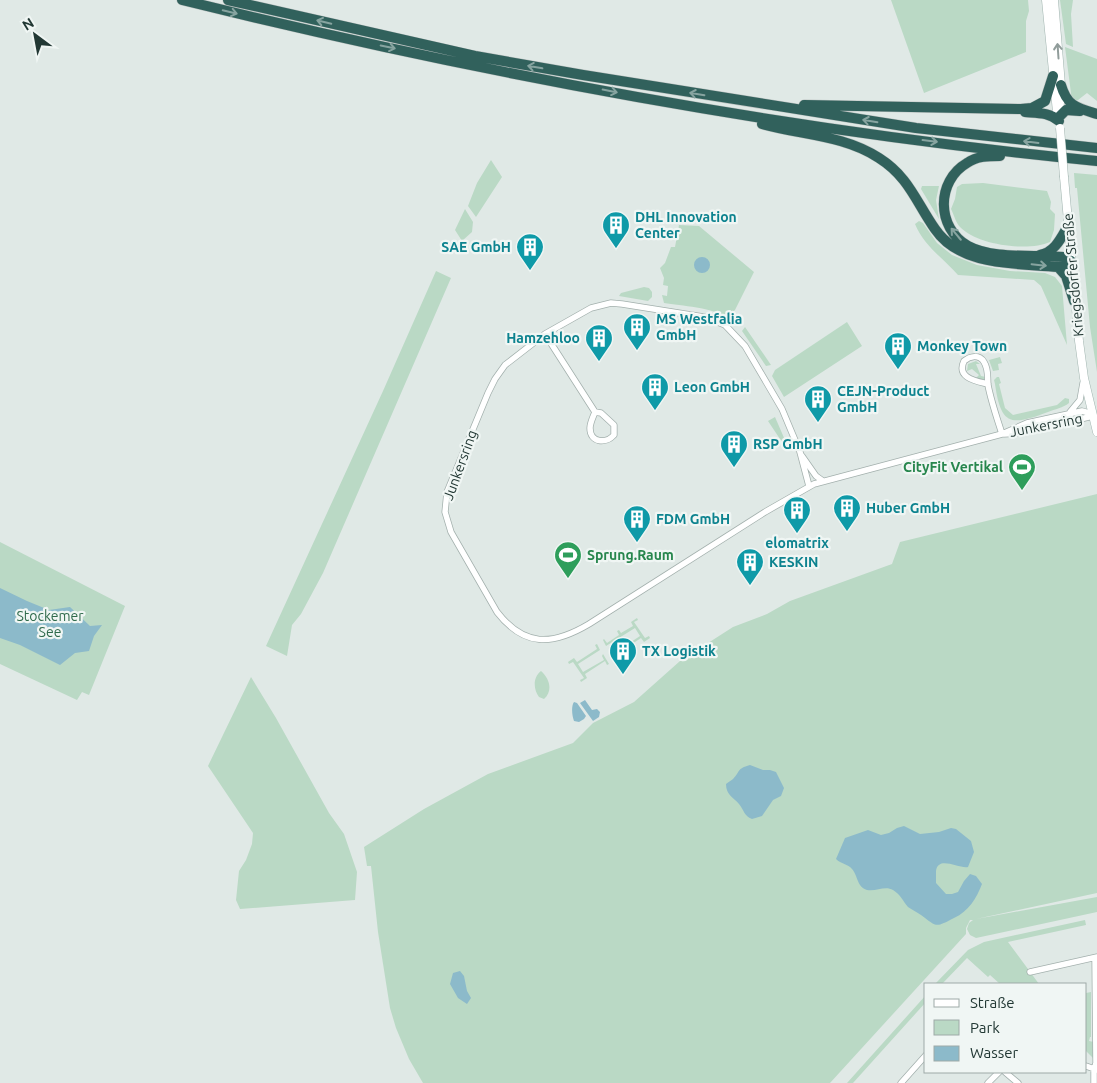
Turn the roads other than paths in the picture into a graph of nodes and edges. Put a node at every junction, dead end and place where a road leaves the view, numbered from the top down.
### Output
1 (182, 0) edge
2 (228, 0) edge
3 (1046, 0) edge
4 (1054, 0) edge
5 (1052, 76) junction
6 (1061, 85) junction
7 (745, 102) junction
8 (997, 110) junction
9 (725, 113) junction
10 (1094, 113) edge
11 (1059, 120) junction
12 (1097, 148) edge
13 (1067, 158) junction
14 (1097, 161) edge
15 (1068, 226) junction
16 (1034, 256) junction
17 (1071, 261) junction
18 (1058, 267) junction
19 (1074, 301) junction
20 (546, 334) junction
21 (1084, 378) junction
22 (988, 384) junction
23 (595, 412) junction
24 (1067, 414) junction
25 (1093, 416) junction
26 (1097, 432) edge
27 (1002, 434) junction
28 (800, 452) junction
29 (823, 481) junction
30 (809, 486) junction
31 (1096, 958) edge
32 (1030, 972) dead end
33 (924, 1057) edge
34 (1095, 1070) edge
35 (998, 1073) edge
36 (1007, 1073) edge
37 (901, 1083) edge
38 (988, 1083) edge
39 (1018, 1083) edge
40 (1094, 1083) edge

1 -> 9 highway
7 -> 2 highway
3 - 5 main road, Kriegsdorfer Straße
6 -> 4 main road, Kriegsdorfer Straße
5 - 8 highway
5 - 11 main road, Kriegsdorfer Straße
6 - 10 highway
6 - 11 main road, Kriegsdorfer Straße
7 - 8 highway
12 -> 7 highway
8 - 11 highway
9 -> 13 highway
9 -> 18 highway
10 - 11 highway
11 - 15 main road, Kriegsdorfer Straße, bridge
13 - 14 highway
16 -> 13 highway
15 - 16 highway
15 - 17 main road, Kriegsdorfer Straße
16 - 17 highway
17 - 18 highway
17 - 19 main road, Kriegsdorfer Straße
18 - 19 highway
19 - 21 main road, Kriegsdorfer Straße
20 - 23 street
20 - 28 street, Junkersring
20 - 30 street, Junkersring
21 - 24 street, Junkersring
21 - 25 main road, Kriegsdorfer Straße
22 - 22 street
22 - 27 street
23 - 23 street
24 - 25 street, Junkersring
24 - 27 street, Junkersring
25 - 26 main road, Kriegsdorfer Straße
25 - 27 street, Junkersring
27 - 29 street, Junkersring
28 - 29 street, Junkersring
28 - 30 street, Junkersring
29 - 30 street, Junkersring
31 - 32 street
31 - 34 street
33 - 37 street
34 - 40 street
35 - 38 street
36 - 39 street

